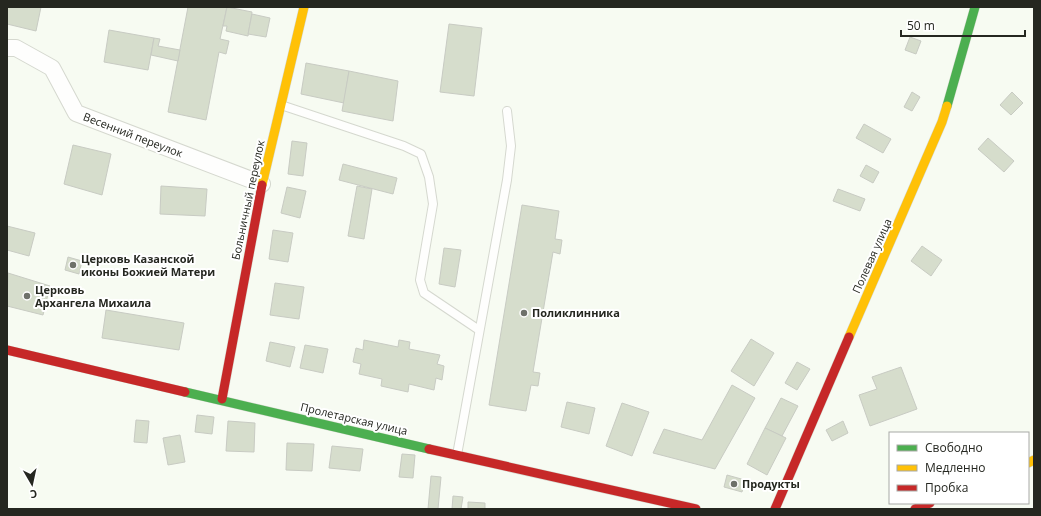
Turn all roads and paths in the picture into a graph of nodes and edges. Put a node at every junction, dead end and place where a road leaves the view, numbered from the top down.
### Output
1 (304, 7) edge
2 (975, 7) edge
3 (7, 48) edge
4 (280, 105) junction
5 (507, 111) dead end
6 (262, 184) junction
7 (480, 330) junction
8 (7, 350) edge
9 (222, 399) junction
10 (457, 456) junction
11 (928, 504) edge
12 (696, 509) edge
13 (775, 509) edge
14 (915, 509) edge

1 - 4 street, Больничный переулок
2 - 13 street, Полевая улица
3 - 6 street, Весенний переулок
4 - 6 street, Больничный переулок
4 - 7 lane
5 - 7 lane
6 - 9 street, Больничный переулок
7 - 10 lane
8 - 9 street, Пролетарская улица
9 - 10 street, Пролетарская улица
10 - 12 street, Пролетарская улица
11 - 14 street

